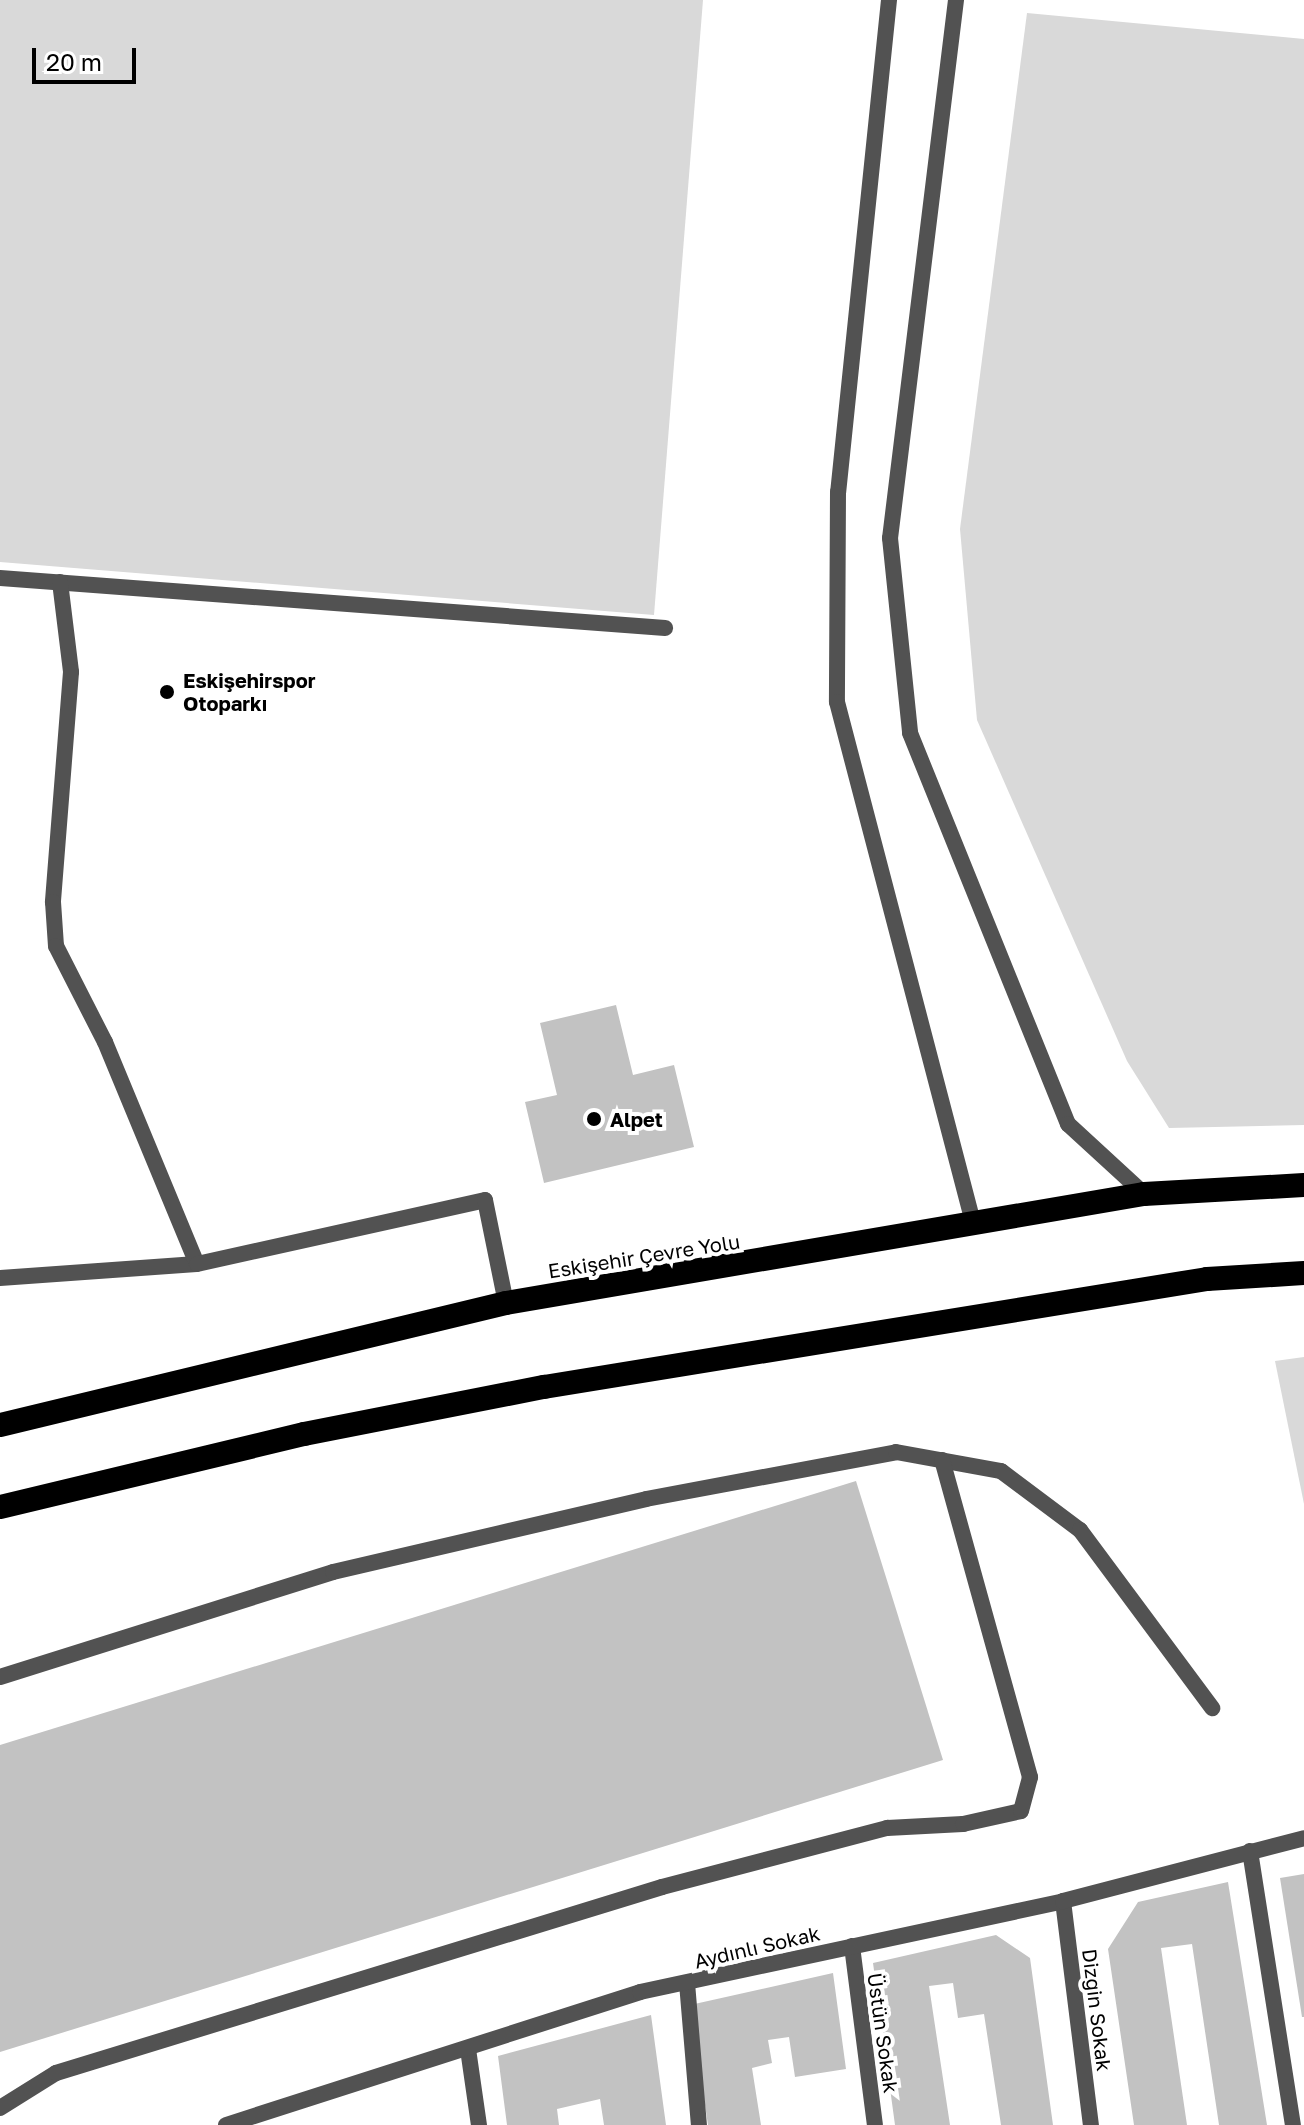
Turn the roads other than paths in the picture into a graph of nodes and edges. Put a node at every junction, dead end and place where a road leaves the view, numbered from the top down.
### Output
1 (889, 0) edge
2 (956, 0) edge
3 (0, 578) edge
4 (60, 582) junction
5 (665, 628) dead end
6 (1304, 1185) edge
7 (1144, 1194) junction
8 (974, 1226) junction
9 (197, 1264) junction
10 (1304, 1273) edge
11 (0, 1278) edge
12 (506, 1303) junction
13 (0, 1425) edge
14 (942, 1460) junction
15 (0, 1507) edge
16 (0, 1677) edge
17 (1212, 1708) dead end
18 (1304, 1838) edge
19 (1250, 1851) junction
20 (1063, 1901) junction
21 (852, 1946) junction
22 (687, 1983) junction
23 (468, 2049) junction
24 (0, 2108) edge
25 (226, 2125) edge
26 (479, 2125) edge
27 (699, 2125) edge
28 (875, 2125) edge
29 (1091, 2125) edge
30 (1293, 2125) edge

1 - 8 street
2 - 7 street
3 - 4 street
4 - 5 street
4 - 9 street
6 - 7 highway, Eskişehir Çevre Yolu
7 - 8 highway, Eskişehir Çevre Yolu
8 - 12 highway, Eskişehir Çevre Yolu
9 - 11 street
9 - 12 street
10 - 15 highway
12 - 13 highway, Eskişehir Çevre Yolu
14 - 16 street
14 - 17 street
14 - 24 street
18 - 19 street, Aydınlı Sokak
19 - 20 street, Aydınlı Sokak
19 - 30 street
20 - 21 street, Aydınlı Sokak
20 - 29 street, Dizgin Sokak
21 - 22 street, Aydınlı Sokak
21 - 28 street, Üstün Sokak
22 - 23 street, Aydınlı Sokak
22 - 27 street
23 - 25 street, Aydınlı Sokak
23 - 26 street

